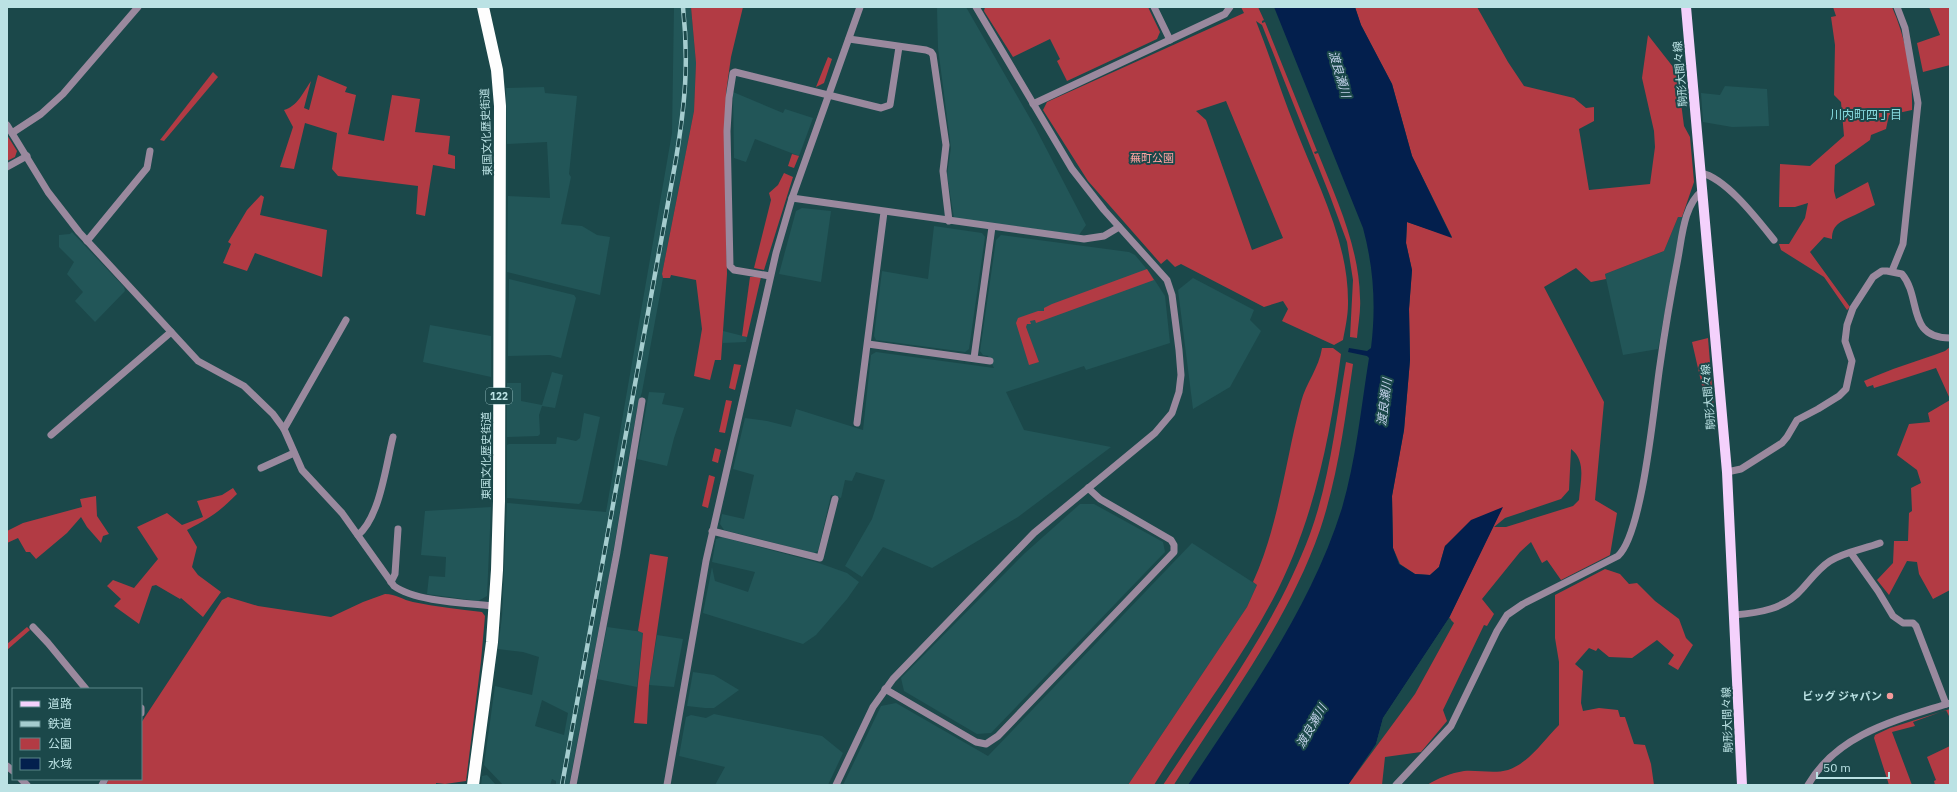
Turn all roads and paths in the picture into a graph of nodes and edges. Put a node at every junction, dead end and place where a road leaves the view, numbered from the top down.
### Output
1 (138, 7) edge
2 (483, 7) edge
3 (860, 7) edge
4 (976, 7) edge
5 (1154, 7) edge
6 (1230, 7) edge
7 (1686, 7) edge
8 (1897, 7) edge
9 (849, 39) junction
10 (1170, 40) junction
11 (899, 47) junction
12 (830, 95) junction
13 (1033, 104) junction
14 (7, 125) edge
15 (12, 133) junction
16 (150, 151) dead end
17 (27, 156) junction
18 (7, 167) edge
19 (1700, 173) junction
20 (1702, 191) junction
21 (792, 198) junction
22 (884, 212) junction
23 (948, 221) junction
24 (1119, 227) junction
25 (992, 228) junction
26 (1774, 240) dead end
27 (87, 241) junction
28 (1892, 271) junction
29 (770, 276) junction
30 (346, 320) dead end
31 (171, 332) junction
32 (1950, 338) edge
33 (868, 344) junction
34 (974, 358) junction
35 (990, 361) dead end
36 (642, 401) dead end
37 (857, 423) dead end
38 (284, 429) junction
39 (51, 435) dead end
40 (393, 437) dead end
41 (294, 453) junction
42 (261, 468) dead end
43 (1727, 472) junction
44 (1088, 488) junction
45 (835, 499) dead end
46 (398, 529) dead end
47 (712, 530) junction
48 (358, 535) junction
49 (1880, 543) dead end
50 (1851, 553) junction
51 (391, 582) junction
52 (495, 606) junction
53 (1734, 615) junction
54 (33, 627) dead end
55 (85, 688) edge
56 (885, 689) junction
57 (1948, 703) edge
58 (473, 785) edge
59 (573, 785) edge
60 (667, 785) edge
61 (836, 785) edge
62 (1396, 785) edge
63 (1742, 785) edge
64 (1808, 785) edge

1 - 15 street
2 - 52 highway, 東国文化歴史街道 / 122
3 - 9 street
4 - 13 street
5 - 10 street
6 - 10 street
7 - 19 main road, 駒形大間々線
8 - 28 street
9 - 11 street
9 - 12 street
10 - 13 street
11 - 12 street
11 - 23 street
12 - 21 street
12 - 29 street
13 - 24 street
14 - 15 street
15 - 17 street
16 - 27 street
17 - 18 street
17 - 27 street
19 - 20 main road, 駒形大間々線
19 - 26 street
20 - 43 main road, 駒形大間々線
20 - 62 street
21 - 22 street
21 - 29 street
22 - 23 street
22 - 33 street
23 - 25 street
24 - 25 street
24 - 44 street
25 - 34 street
27 - 31 street
28 - 32 street
28 - 43 street
29 - 47 street
30 - 38 street
31 - 38 street
31 - 39 street
33 - 34 street
33 - 37 street
34 - 35 street
36 - 59 street
38 - 41 street
40 - 48 street
41 - 42 street
41 - 48 street
43 - 53 main road, 駒形大間々線
44 - 56 street
44 - 56 street
45 - 47 street
46 - 51 street
47 - 60 street
48 - 51 street
49 - 50 street
50 - 53 street
50 - 57 street
51 - 52 street
52 - 58 highway, 東国文化歴史街道 / 122
53 - 63 main road, 駒形大間々線
54 - 55 street
56 - 61 street
57 - 64 street

